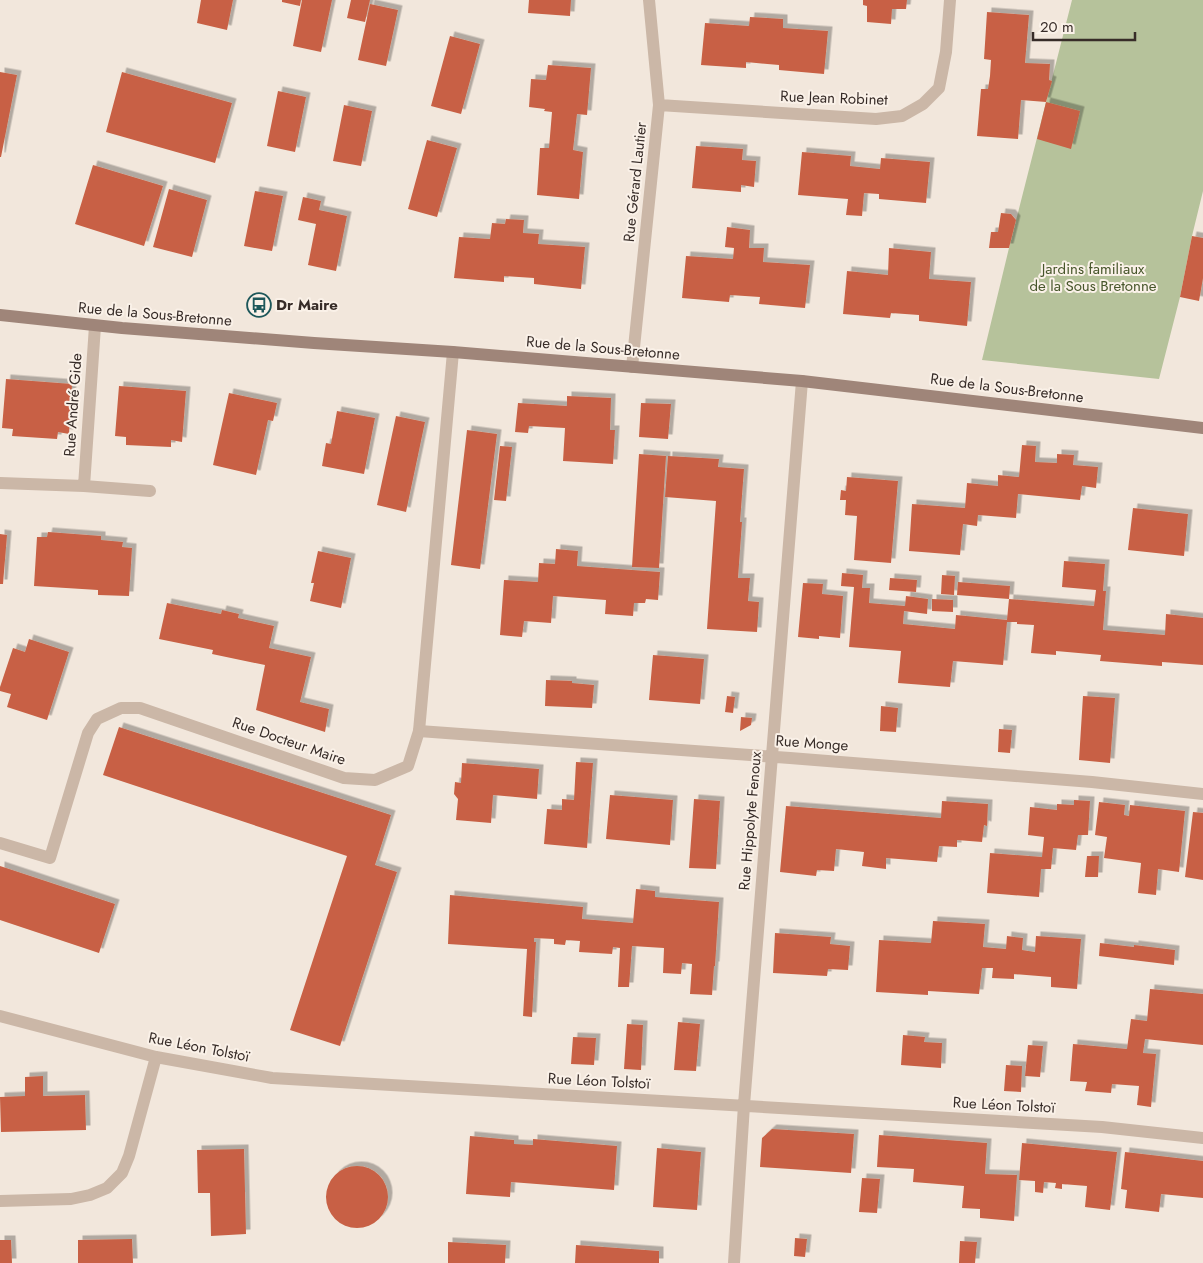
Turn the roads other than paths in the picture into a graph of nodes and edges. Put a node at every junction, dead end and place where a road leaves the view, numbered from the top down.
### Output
1 (649, 0) edge
2 (950, 0) edge
3 (659, 105) junction
4 (0, 315) edge
5 (95, 326) junction
6 (454, 352) junction
7 (632, 367) junction
8 (802, 381) junction
9 (1203, 428) edge
10 (0, 483) edge
11 (84, 486) junction
12 (150, 491) dead end
13 (419, 731) junction
14 (772, 756) junction
15 (1203, 794) edge
16 (0, 843) edge
17 (0, 1016) edge
18 (156, 1057) junction
19 (744, 1106) junction
20 (1203, 1138) edge
21 (0, 1202) edge
22 (734, 1263) edge

1 - 3 street, Rue Gérard Lautier
2 - 3 street, Rue Jean Robinet
3 - 7 street, Rue Gérard Lautier
4 - 5 street, Rue de la Sous-Bretonne
5 - 6 street, Rue de la Sous-Bretonne
5 - 11 street, Rue André Gide
6 - 7 street, Rue de la Sous-Bretonne
6 - 13 street, Rue Docteur Maire
7 - 8 street, Rue de la Sous-Bretonne
8 - 9 street, Rue de la Sous-Bretonne
8 - 14 street, Rue Hippolyte Fenoux
10 - 11 street
11 - 12 street
13 - 14 street, Rue Monge
13 - 16 street, Rue Docteur Maire
14 - 15 street, Rue Monge
14 - 19 street, Rue Hippolyte Fenoux
17 - 18 street, Rue Léon Tolstoï
18 - 19 street, Rue Léon Tolstoï
18 - 21 street
19 - 20 street, Rue Léon Tolstoï
19 - 22 street, Rue Hippolyte Fenoux

